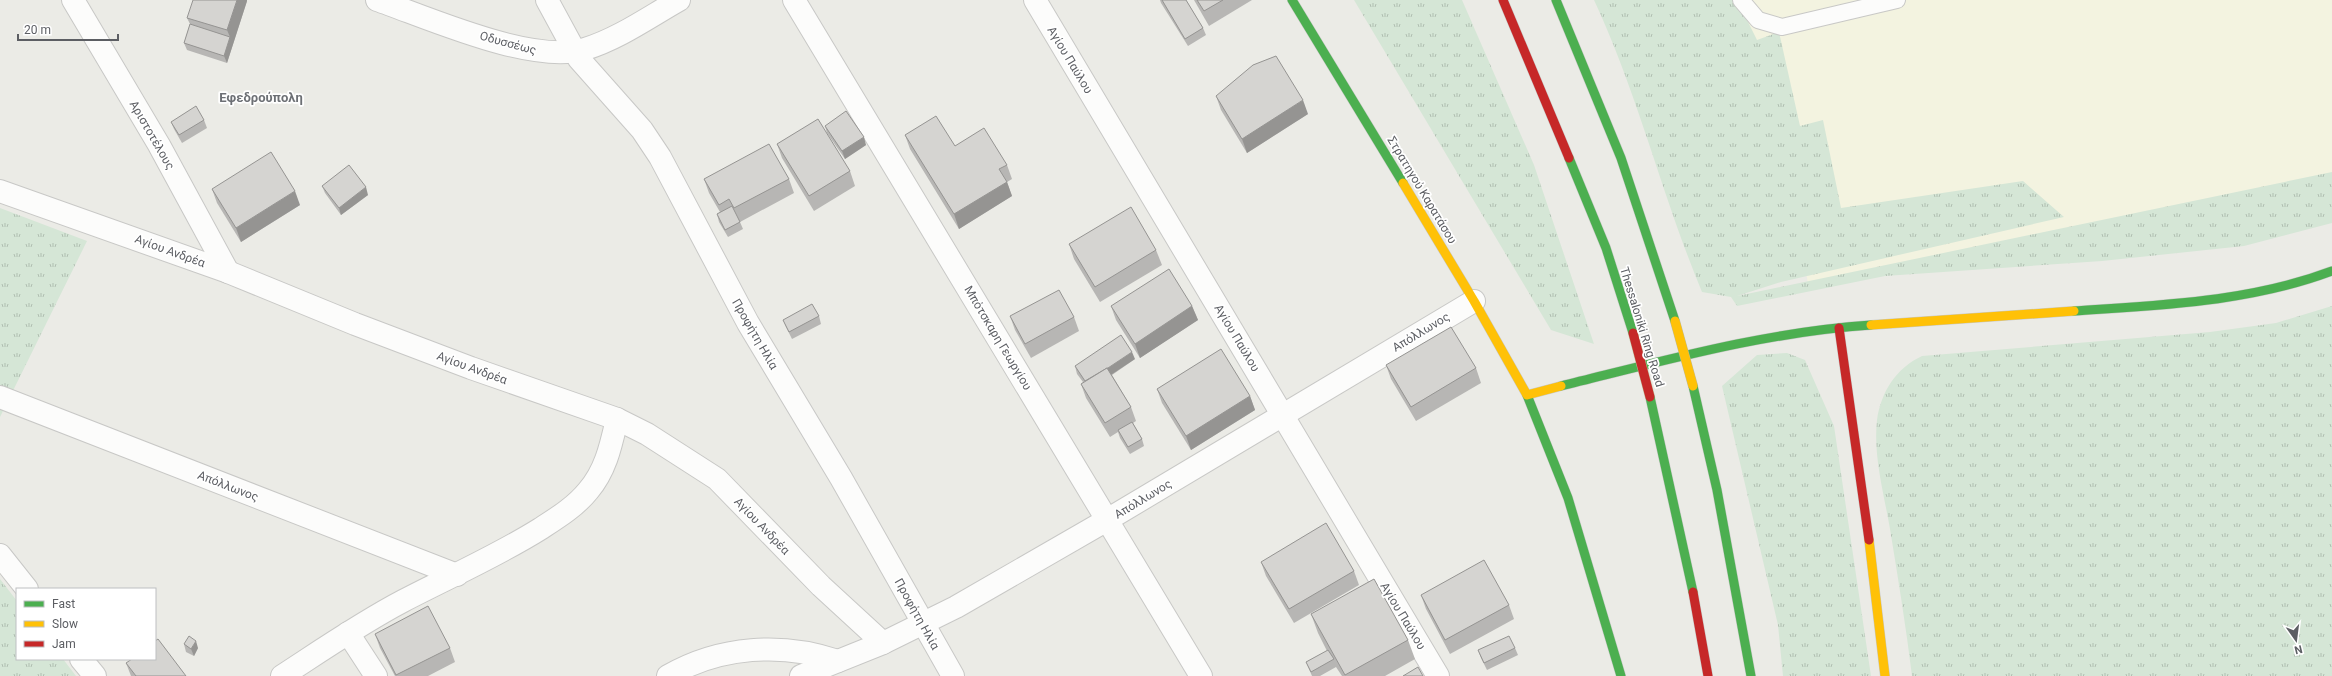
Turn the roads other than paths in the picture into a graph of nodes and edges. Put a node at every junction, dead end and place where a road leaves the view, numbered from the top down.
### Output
1 (73, 0) edge
2 (377, 0) edge
3 (547, 0) edge
4 (679, 0) edge
5 (794, 0) edge
6 (1035, 0) edge
7 (1292, 0) edge
8 (1504, 0) edge
9 (1556, 0) edge
10 (1741, 0) edge
11 (1897, 0) edge
12 (575, 52) junction
13 (0, 191) edge
14 (2332, 271) edge
15 (228, 272) junction
16 (1474, 300) junction
17 (1838, 328) junction
18 (1527, 396) junction
19 (0, 397) edge
20 (1283, 415) junction
21 (617, 419) junction
22 (1107, 520) junction
23 (0, 555) edge
24 (457, 575) junction
25 (26, 588) edge
26 (922, 624) junction
27 (348, 632) junction
28 (883, 643) junction
29 (83, 660) edge
30 (838, 661) junction
31 (95, 676) edge
32 (282, 676) edge
33 (376, 676) edge
34 (668, 676) edge
35 (801, 676) edge
36 (952, 676) edge
37 (1201, 676) edge
38 (1438, 676) edge
39 (1621, 676) edge
40 (1708, 676) edge
41 (1751, 676) edge
42 (1885, 676) edge

1 - 15 street, Αριστοτέλους
2 - 12 street, Οδυσσέως
3 - 12 street, Προφήτη Ηλία
4 - 12 street, Οδυσσέως
5 - 22 street, Μπότσκαρη Γεωργίου
6 - 20 street, Αγίου Παύλου
7 - 16 main road, Στρατηγού Καρατάσου
8 - 40 main road, Thessaloniki Ring Road, bridge
9 - 41 main road, bridge
10 - 11 lane
12 - 26 street, Προφήτη Ηλία
13 - 15 street, Αγίου Ανδρέα
14 - 17 main road
15 - 21 street, Αγίου Ανδρέα
16 - 18 main road, Στρατηγού Καρατάσου
16 - 20 street, Απόλλωνος
17 - 18 main road
17 - 42 main road
18 - 39 main road, Στρατηγού Καρατάσου
19 - 24 street, Απόλλωνος
20 - 22 street, Απόλλωνος
20 - 38 street, Αγίου Παύλου
21 - 24 street
21 - 28 street, Αγίου Ανδρέα
22 - 26 street, Απόλλωνος
22 - 37 street, Μπότσκαρη Γεωργίου
23 - 25 street
24 - 27 street
26 - 28 street, Απόλλωνος
26 - 36 street, Προφήτη Ηλία
27 - 32 street
27 - 33 street
28 - 30 street, Απόλλωνος
29 - 31 street
30 - 34 street
30 - 35 street, Απόλλωνος

